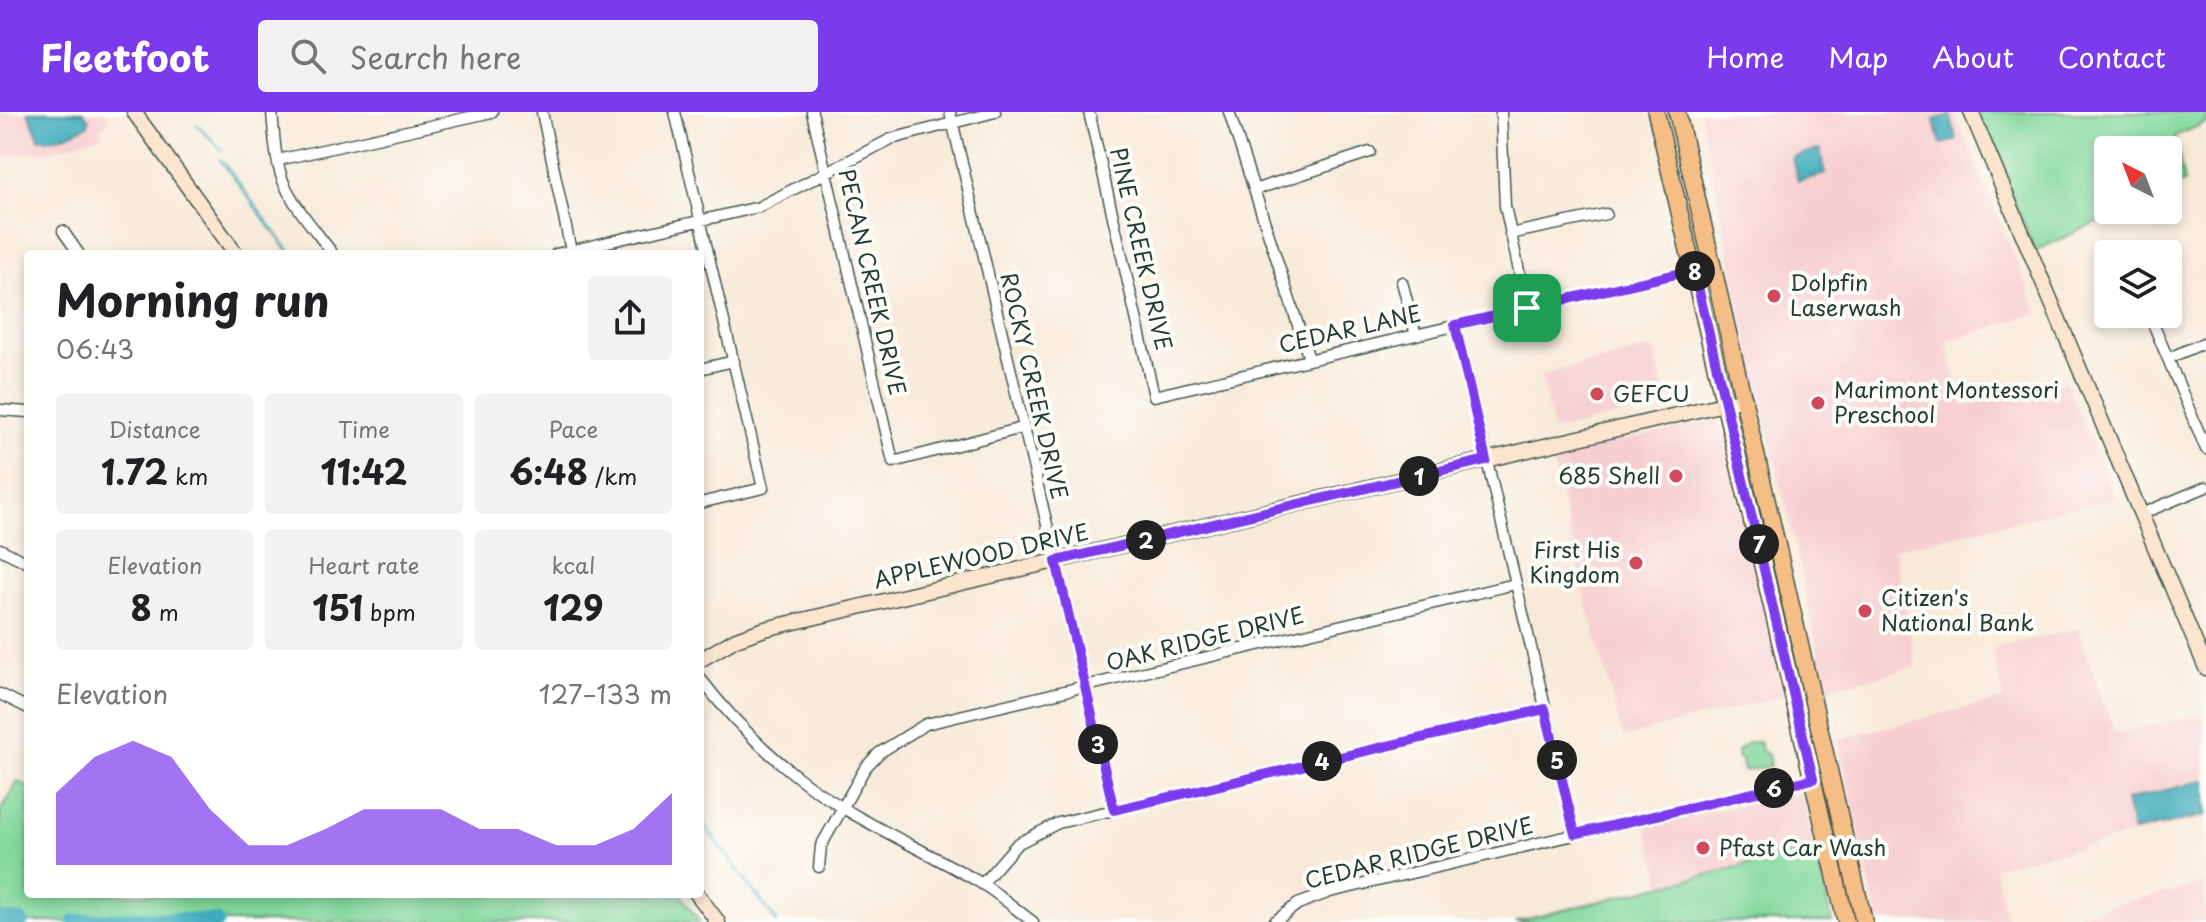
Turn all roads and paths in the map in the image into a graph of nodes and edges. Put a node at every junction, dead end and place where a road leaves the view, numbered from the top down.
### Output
1 (134, 112) edge
2 (272, 112) edge
3 (492, 112) edge
4 (542, 112) edge
5 (675, 112) edge
6 (812, 112) edge
7 (995, 112) edge
8 (1089, 112) edge
9 (1229, 112) edge
10 (1501, 112) edge
11 (1656, 112) edge
12 (1677, 112) edge
13 (1971, 112) edge
14 (951, 117) edge
15 (1370, 152) dead end
16 (278, 160) junction
17 (826, 173) junction
18 (1254, 190) junction
19 (1606, 214) dead end
20 (700, 221) junction
21 (63, 231) dead end
22 (1510, 234) junction
23 (76, 250) edge
24 (233, 250) edge
25 (330, 250) edge
26 (571, 250) edge
27 (575, 250) edge
28 (1694, 270) junction
29 (1402, 282) dead end
30 (1527, 308) junction
31 (1455, 325) junction
32 (2155, 328) edge
33 (1416, 335) junction
34 (2206, 342) edge
35 (2169, 358) junction
36 (1309, 359) junction
37 (734, 361) junction
38 (704, 368) edge
39 (1154, 396) joint
40 (1745, 399) junction
41 (1727, 403) junction
42 (0, 410) edge
43 (24, 412) edge
44 (1022, 428) junction
45 (2206, 449) edge
46 (1486, 460) junction
47 (2206, 487) edge
48 (704, 502) edge
49 (2141, 514) junction
50 (0, 549) edge
51 (24, 561) edge
52 (1056, 561) junction
53 (1515, 584) junction
54 (704, 658) edge
55 (2206, 668) edge
56 (704, 683) edge
57 (1085, 688) junction
58 (0, 694) edge
59 (24, 706) edge
60 (1545, 709) junction
61 (1813, 779) junction
62 (842, 806) junction
63 (1114, 810) junction
64 (1575, 834) junction
65 (819, 867) dead end
66 (982, 884) junction
67 (1856, 888) junction
68 (1839, 891) junction
69 (700, 898) edge
70 (718, 922) edge
71 (1033, 922) edge
72 (1274, 922) edge
73 (1846, 922) edge
74 (1864, 922) edge

1 - 24 street
2 - 16 street
3 - 16 street
4 - 26 street
5 - 20 street
6 - 17 street, PECAN CREEK DRIVE
7 - 14 street
8 - 39 street, PINE CREEK DRIVE
9 - 18 street
10 - 22 street
11 - 28 main road
12 - 40 main road
13 - 49 street
14 - 17 street
14 - 44 street, ROCKY CREEK DRIVE
15 - 18 street
16 - 25 street
17 - 20 street
17 - 44 street, PECAN CREEK DRIVE
18 - 36 street
19 - 22 street
20 - 27 street
20 - 37 street
21 - 23 street
22 - 30 street
28 - 30 street, CEDAR LANE
28 - 41 main road
29 - 33 street
30 - 31 street, CEDAR LANE
31 - 33 street, CEDAR LANE
31 - 46 street
32 - 35 street
33 - 36 street, CEDAR LANE
34 - 35 street
35 - 45 street
36 - 39 street, CEDAR LANE
37 - 38 street
37 - 48 street
40 - 41 street, APPLEWOOD DRIVE
40 - 67 main road
41 - 46 street, APPLEWOOD DRIVE
41 - 61 main road
42 - 43 street
44 - 52 street, ROCKY CREEK DRIVE
46 - 52 street, APPLEWOOD DRIVE
46 - 53 street
47 - 49 street
49 - 55 street
50 - 51 street
52 - 54 street, APPLEWOOD DRIVE
52 - 57 street, ROCKY CREEK DRIVE
53 - 57 street, OAK RIDGE DRIVE
53 - 60 street
56 - 62 street
57 - 62 street, OAK RIDGE DRIVE
57 - 63 street, ROCKY CREEK DRIVE
58 - 59 street
60 - 63 street
60 - 64 street
61 - 64 street, CEDAR RIDGE DRIVE
61 - 68 main road
62 - 65 street, OAK RIDGE DRIVE
62 - 66 street
63 - 66 street
64 - 72 street, CEDAR RIDGE DRIVE
66 - 71 street
67 - 68 street
67 - 74 main road
68 - 73 main road
69 - 70 street

